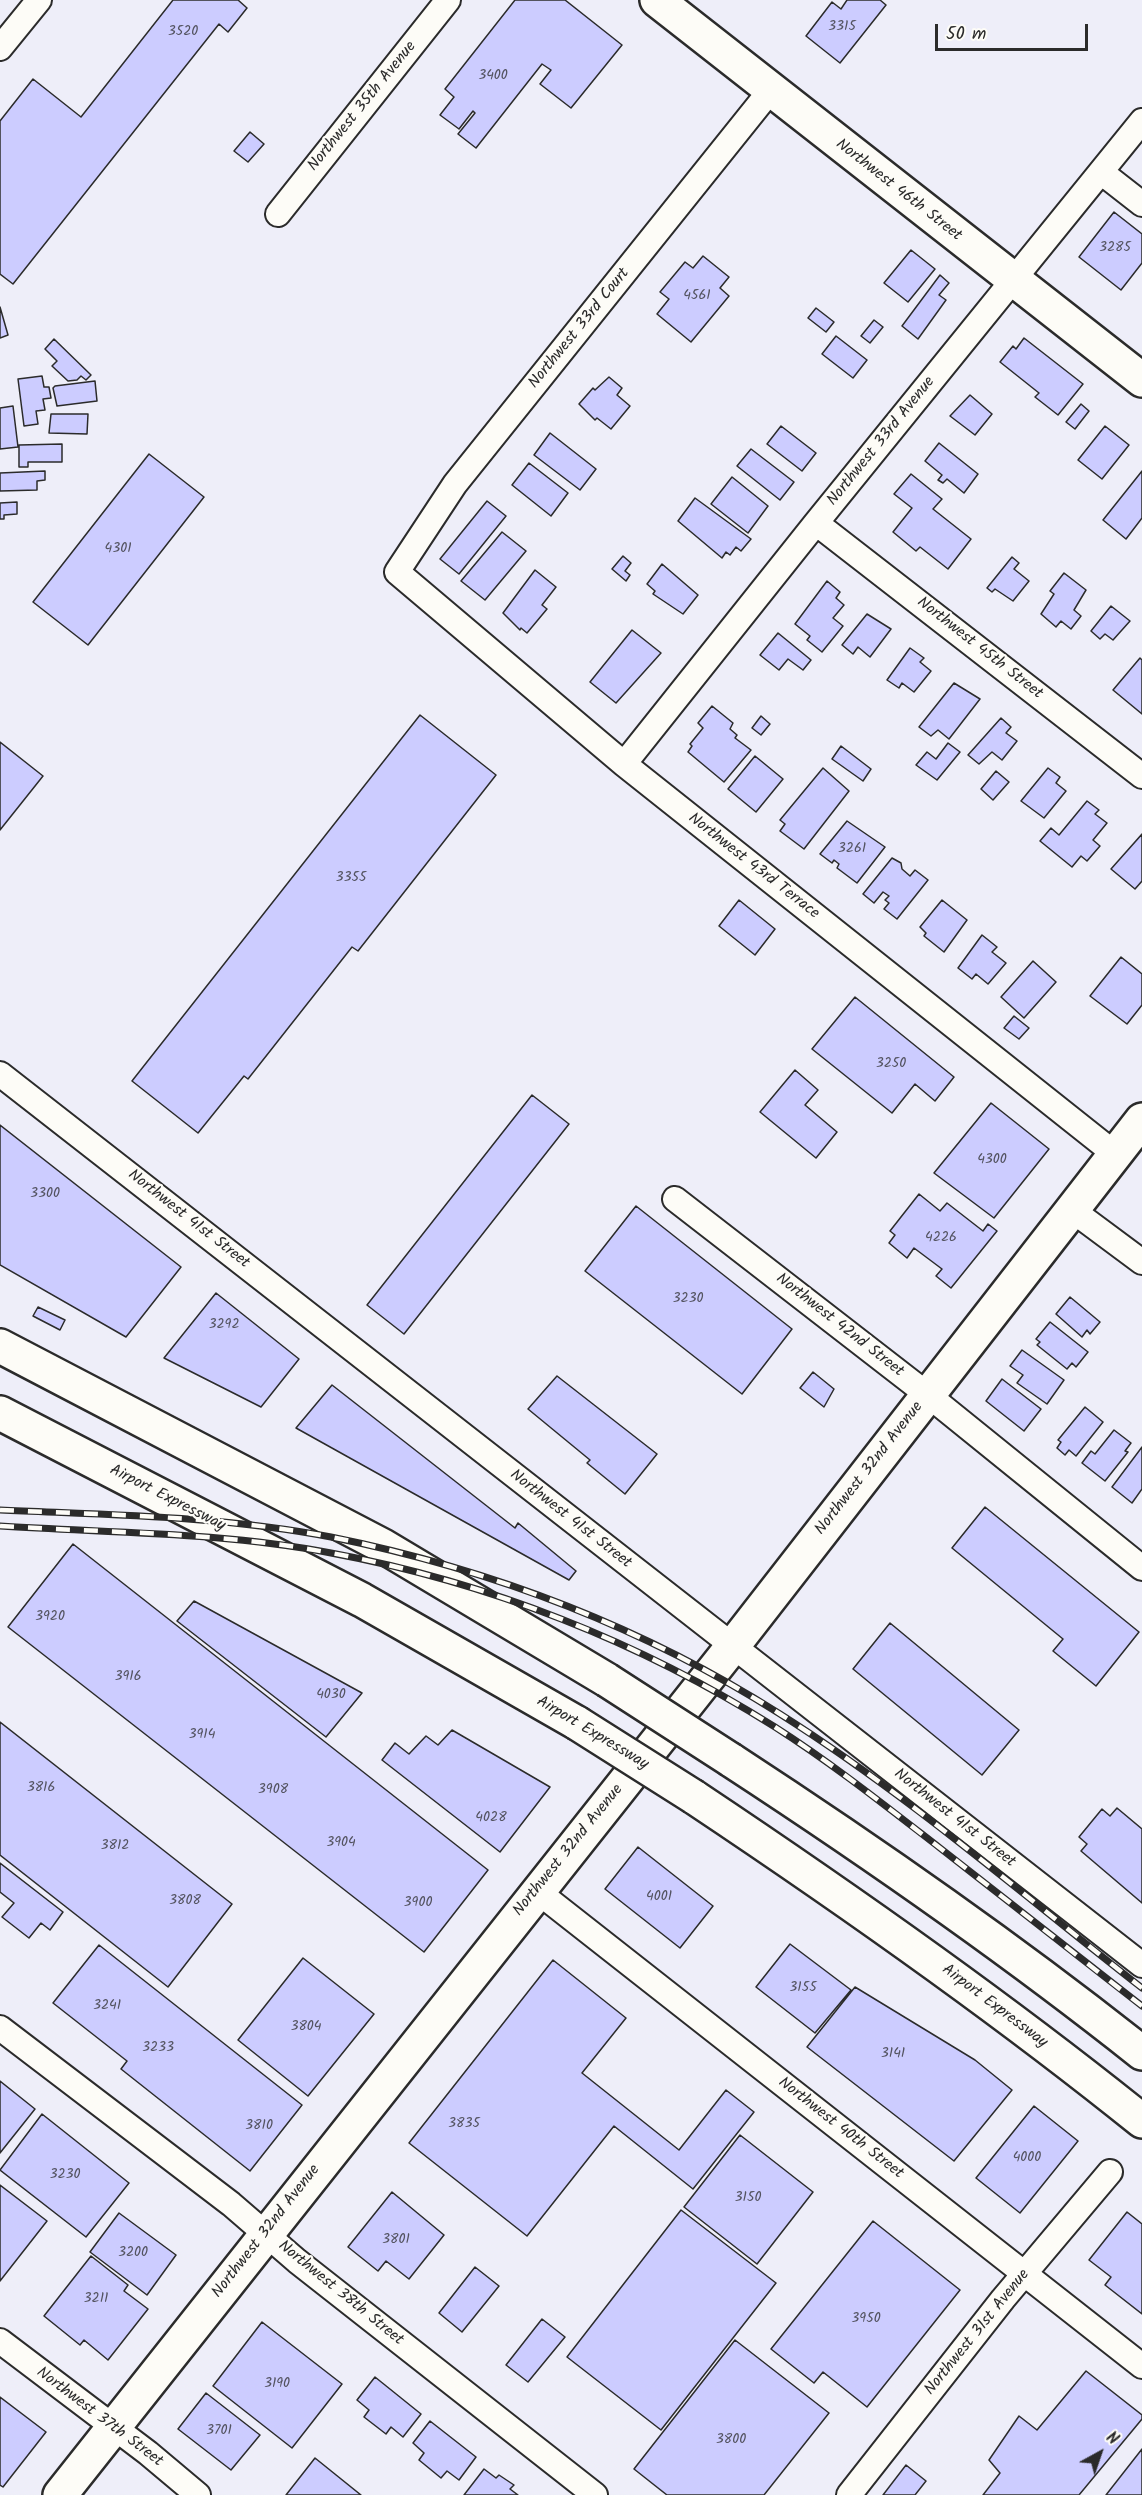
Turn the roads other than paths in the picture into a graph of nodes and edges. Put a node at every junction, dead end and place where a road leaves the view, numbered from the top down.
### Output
1 (39, 0) edge
2 (448, 0) edge
3 (657, 0) edge
4 (0, 48) edge
5 (770, 91) junction
6 (1142, 121) edge
7 (1101, 172) junction
8 (1142, 204) edge
9 (278, 214) dead end
10 (1014, 282) junction
11 (1142, 380) edge
12 (816, 523) junction
13 (397, 572) joint
14 (624, 764) junction
15 (1142, 776) edge
16 (0, 1074) edge
17 (1142, 1120) edge
18 (1116, 1154) junction
19 (675, 1199) dead end
20 (1072, 1210) junction
21 (1142, 1262) edge
22 (0, 1346) edge
23 (928, 1395) junction
24 (0, 1413) edge
25 (1142, 1568) edge
26 (732, 1647) junction
27 (537, 1891) junction
28 (1142, 1965) edge
29 (0, 2028) edge
30 (1142, 2053) edge
31 (1142, 2121) edge
32 (1110, 2172) dead end
33 (265, 2234) junction
34 (1025, 2274) junction
35 (0, 2341) edge
36 (1142, 2367) edge
37 (114, 2427) junction
38 (60, 2495) edge
39 (198, 2495) edge
40 (595, 2495) edge
41 (849, 2495) edge

1 - 4 street
2 - 9 street, Northwest 35th Avenue
3 - 5 main road, Northwest 46th Street
5 - 10 main road, Northwest 46th Street
5 - 13 street, Northwest 33rd Court
6 - 7 street, Northwest 33rd Avenue
7 - 8 street
7 - 10 street, Northwest 33rd Avenue
10 - 11 main road, Northwest 46th Street
10 - 12 street, Northwest 33rd Avenue
12 - 14 street, Northwest 33rd Avenue
12 - 15 street, Northwest 45th Street
13 - 14 street, Northwest 43rd Terrace
14 - 18 street, Northwest 43rd Terrace
16 - 26 street, Northwest 41st Street
17 - 18 main road, Northwest 32nd Avenue
18 - 20 main road, Northwest 32nd Avenue
19 - 23 street, Northwest 42nd Street
20 - 21 street
20 - 23 main road, Northwest 32nd Avenue
22 - 30 main road, bridge
23 - 25 street, Northwest 42nd Street
23 - 26 main road, Northwest 32nd Avenue
24 - 31 main road, Airport Expressway, bridge
26 - 27 main road, Northwest 32nd Avenue
26 - 28 street, Northwest 41st Street
27 - 33 main road, Northwest 32nd Avenue
27 - 34 street, Northwest 40th Street
29 - 33 street, Northwest 38th Street
32 - 34 street, Northwest 31st Avenue
33 - 37 main road, Northwest 32nd Avenue
33 - 40 street, Northwest 38th Street
34 - 36 street, Northwest 40th Street
34 - 41 street, Northwest 31st Avenue
35 - 37 street, Northwest 37th Street
37 - 38 main road, Northwest 32nd Avenue
37 - 39 street, Northwest 37th Street

